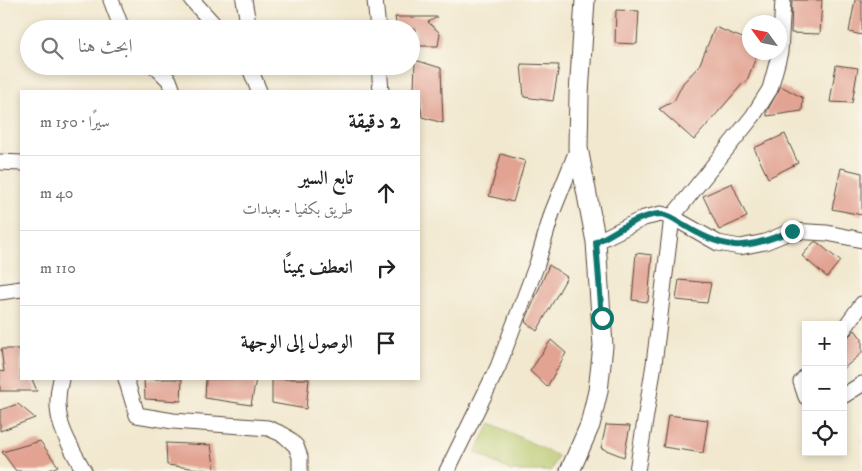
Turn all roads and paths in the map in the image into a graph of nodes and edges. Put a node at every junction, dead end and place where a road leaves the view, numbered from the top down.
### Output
1 (111, 0) edge
2 (192, 0) edge
3 (244, 0) edge
4 (375, 0) edge
5 (585, 0) edge
6 (783, 0) edge
7 (119, 20) edge
8 (210, 20) edge
9 (247, 20) edge
10 (377, 20) edge
11 (164, 75) edge
12 (253, 75) edge
13 (379, 75) edge
14 (173, 90) edge
15 (259, 90) edge
16 (380, 90) edge
17 (578, 148) junction
18 (0, 162) edge
19 (20, 164) edge
20 (672, 217) junction
21 (862, 240) edge
22 (596, 242) junction
23 (20, 289) edge
24 (0, 292) edge
25 (862, 304) edge
26 (847, 325) edge
27 (61, 380) edge
28 (126, 380) edge
29 (862, 384) edge
30 (847, 393) edge
31 (84, 471) edge
32 (300, 471) edge
33 (447, 471) edge
34 (570, 471) edge
35 (637, 471) edge

1 - 7 street
2 - 8 street
3 - 9 street
4 - 10 street
5 - 17 main road
6 - 20 street
11 - 14 street
12 - 15 street
13 - 16 street
17 - 22 main road
17 - 33 street
18 - 19 street
20 - 21 street
20 - 22 street
20 - 35 street
22 - 34 main road
23 - 24 street
25 - 26 street
27 - 31 street
28 - 32 street
29 - 30 street

